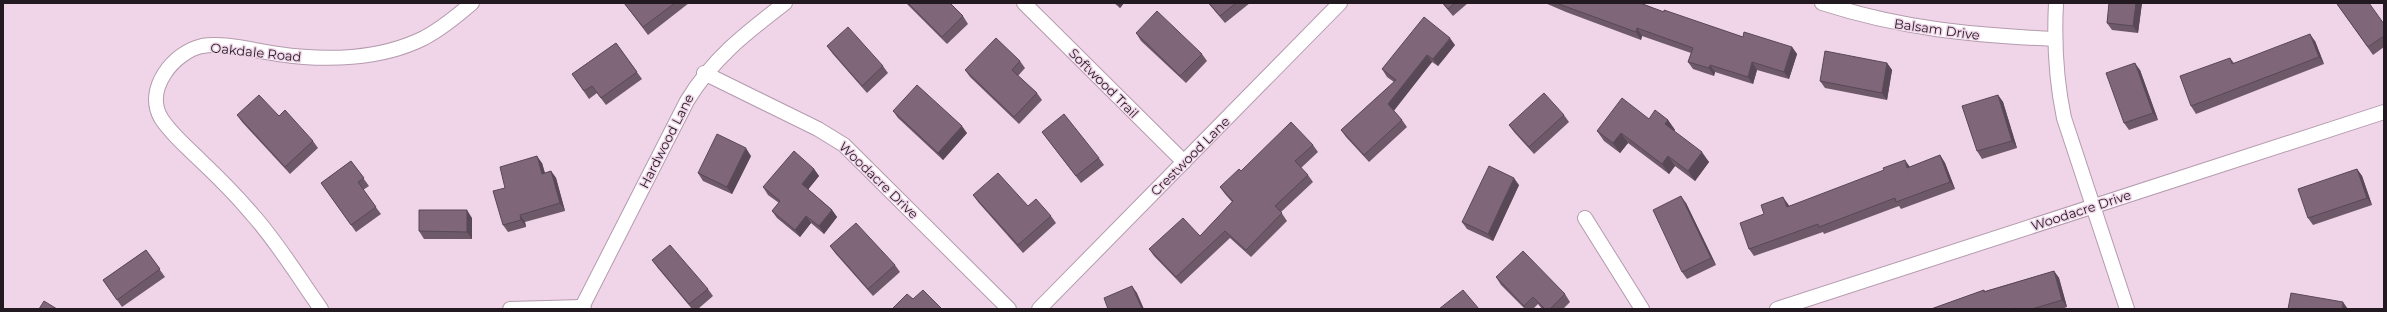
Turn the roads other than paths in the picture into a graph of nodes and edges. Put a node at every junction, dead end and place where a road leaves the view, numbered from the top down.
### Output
1 (472, 3) edge
2 (785, 3) edge
3 (1024, 3) edge
4 (1340, 3) edge
5 (1822, 3) edge
6 (2056, 3) edge
7 (2055, 39) junction
8 (704, 73) junction
9 (2384, 112) edge
10 (1184, 162) junction
11 (2092, 206) junction
12 (1585, 218) dead end
13 (583, 308) edge
14 (321, 309) edge
15 (510, 309) edge
16 (1009, 309) edge
17 (1039, 309) edge
18 (1642, 309) edge
19 (1777, 309) edge
20 (2126, 309) edge

1 - 14 street, Oakdale Road
2 - 8 street, Hardwood Lane
3 - 10 street, Softwood Trail
4 - 10 street, Crestwood Lane
5 - 7 street, Balsam Drive
6 - 7 street
7 - 11 street
8 - 13 street, Hardwood Lane
8 - 16 street, Woodacre Drive
9 - 11 street, Woodacre Drive
10 - 17 street, Crestwood Lane
11 - 19 street, Woodacre Drive
11 - 20 street
12 - 18 street
13 - 15 street

